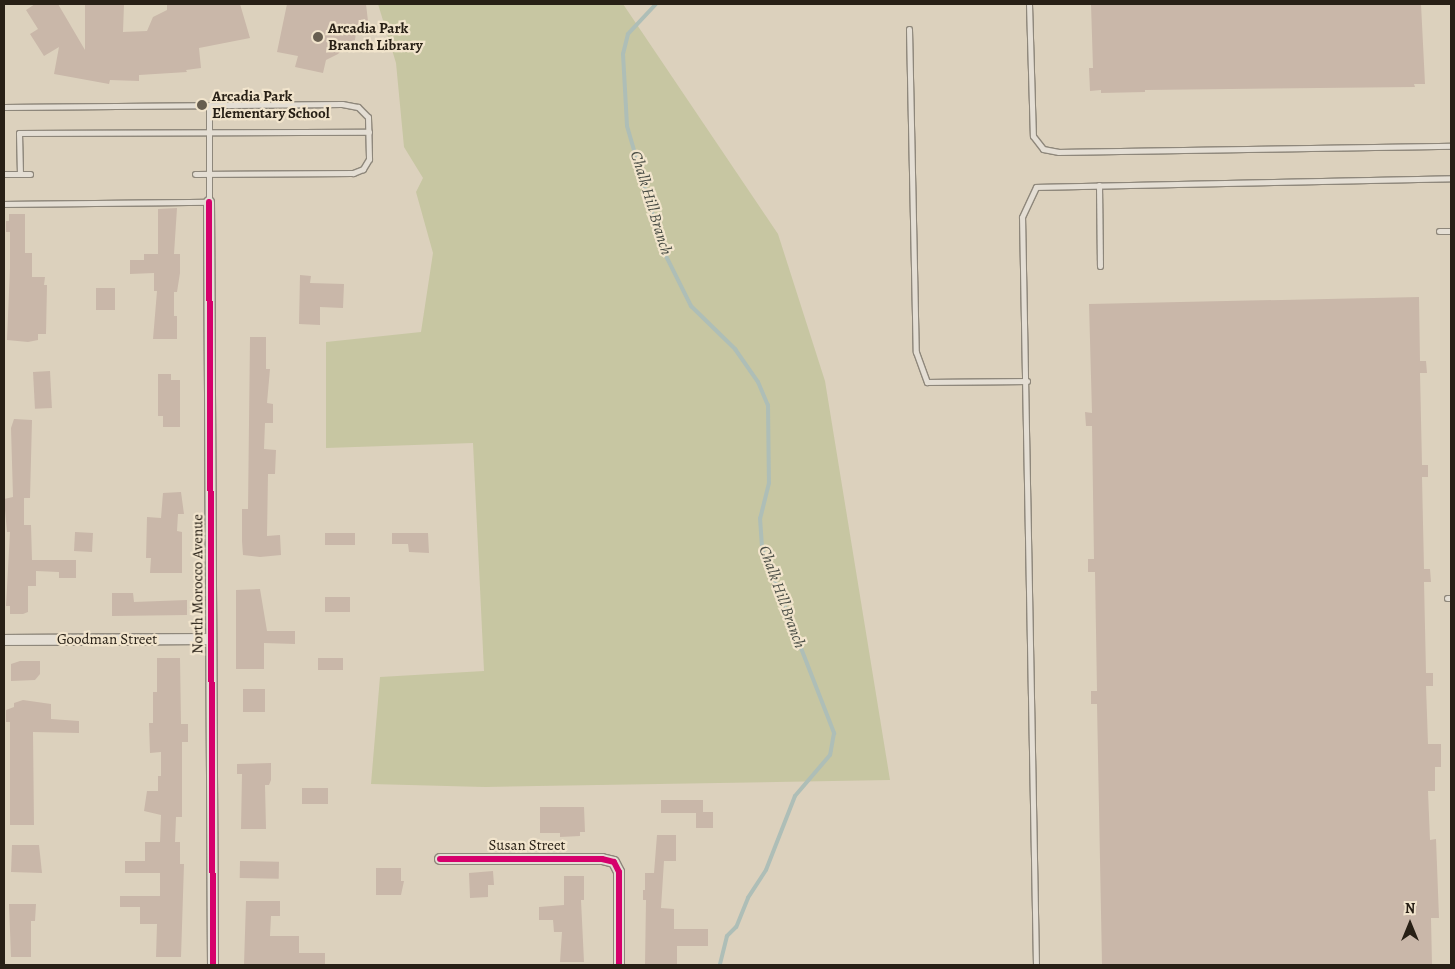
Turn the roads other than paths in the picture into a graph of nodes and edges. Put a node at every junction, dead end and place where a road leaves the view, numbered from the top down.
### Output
1 (1029, 4) edge
2 (909, 29) dead end
3 (209, 105) junction
4 (4, 107) edge
5 (369, 132) junction
6 (209, 133) junction
7 (1451, 146) edge
8 (4, 174) edge
9 (20, 174) junction
10 (30, 174) dead end
11 (195, 174) dead end
12 (210, 174) junction
13 (1451, 178) edge
14 (1099, 185) junction
15 (209, 202) junction
16 (4, 204) edge
17 (1440, 231) dead end
18 (1451, 231) edge
19 (1100, 266) dead end
20 (1027, 381) junction
21 (211, 639) junction
22 (4, 640) edge
23 (440, 859) dead end
24 (213, 965) edge
25 (619, 965) edge
26 (1036, 965) edge

1 - 7 lane
2 - 20 lane
3 - 4 lane
3 - 5 lane
3 - 6 lane
5 - 6 lane
5 - 12 lane
6 - 9 lane
6 - 12 lane
8 - 9 lane
9 - 10 lane
11 - 12 lane
12 - 15 lane
13 - 14 lane
14 - 19 lane
14 - 20 lane
15 - 16 lane
15 - 21 street, North Morocco Avenue
17 - 18 lane
20 - 26 lane
21 - 22 street, Goodman Street
21 - 24 street, North Morocco Avenue
23 - 25 street, Susan Street

